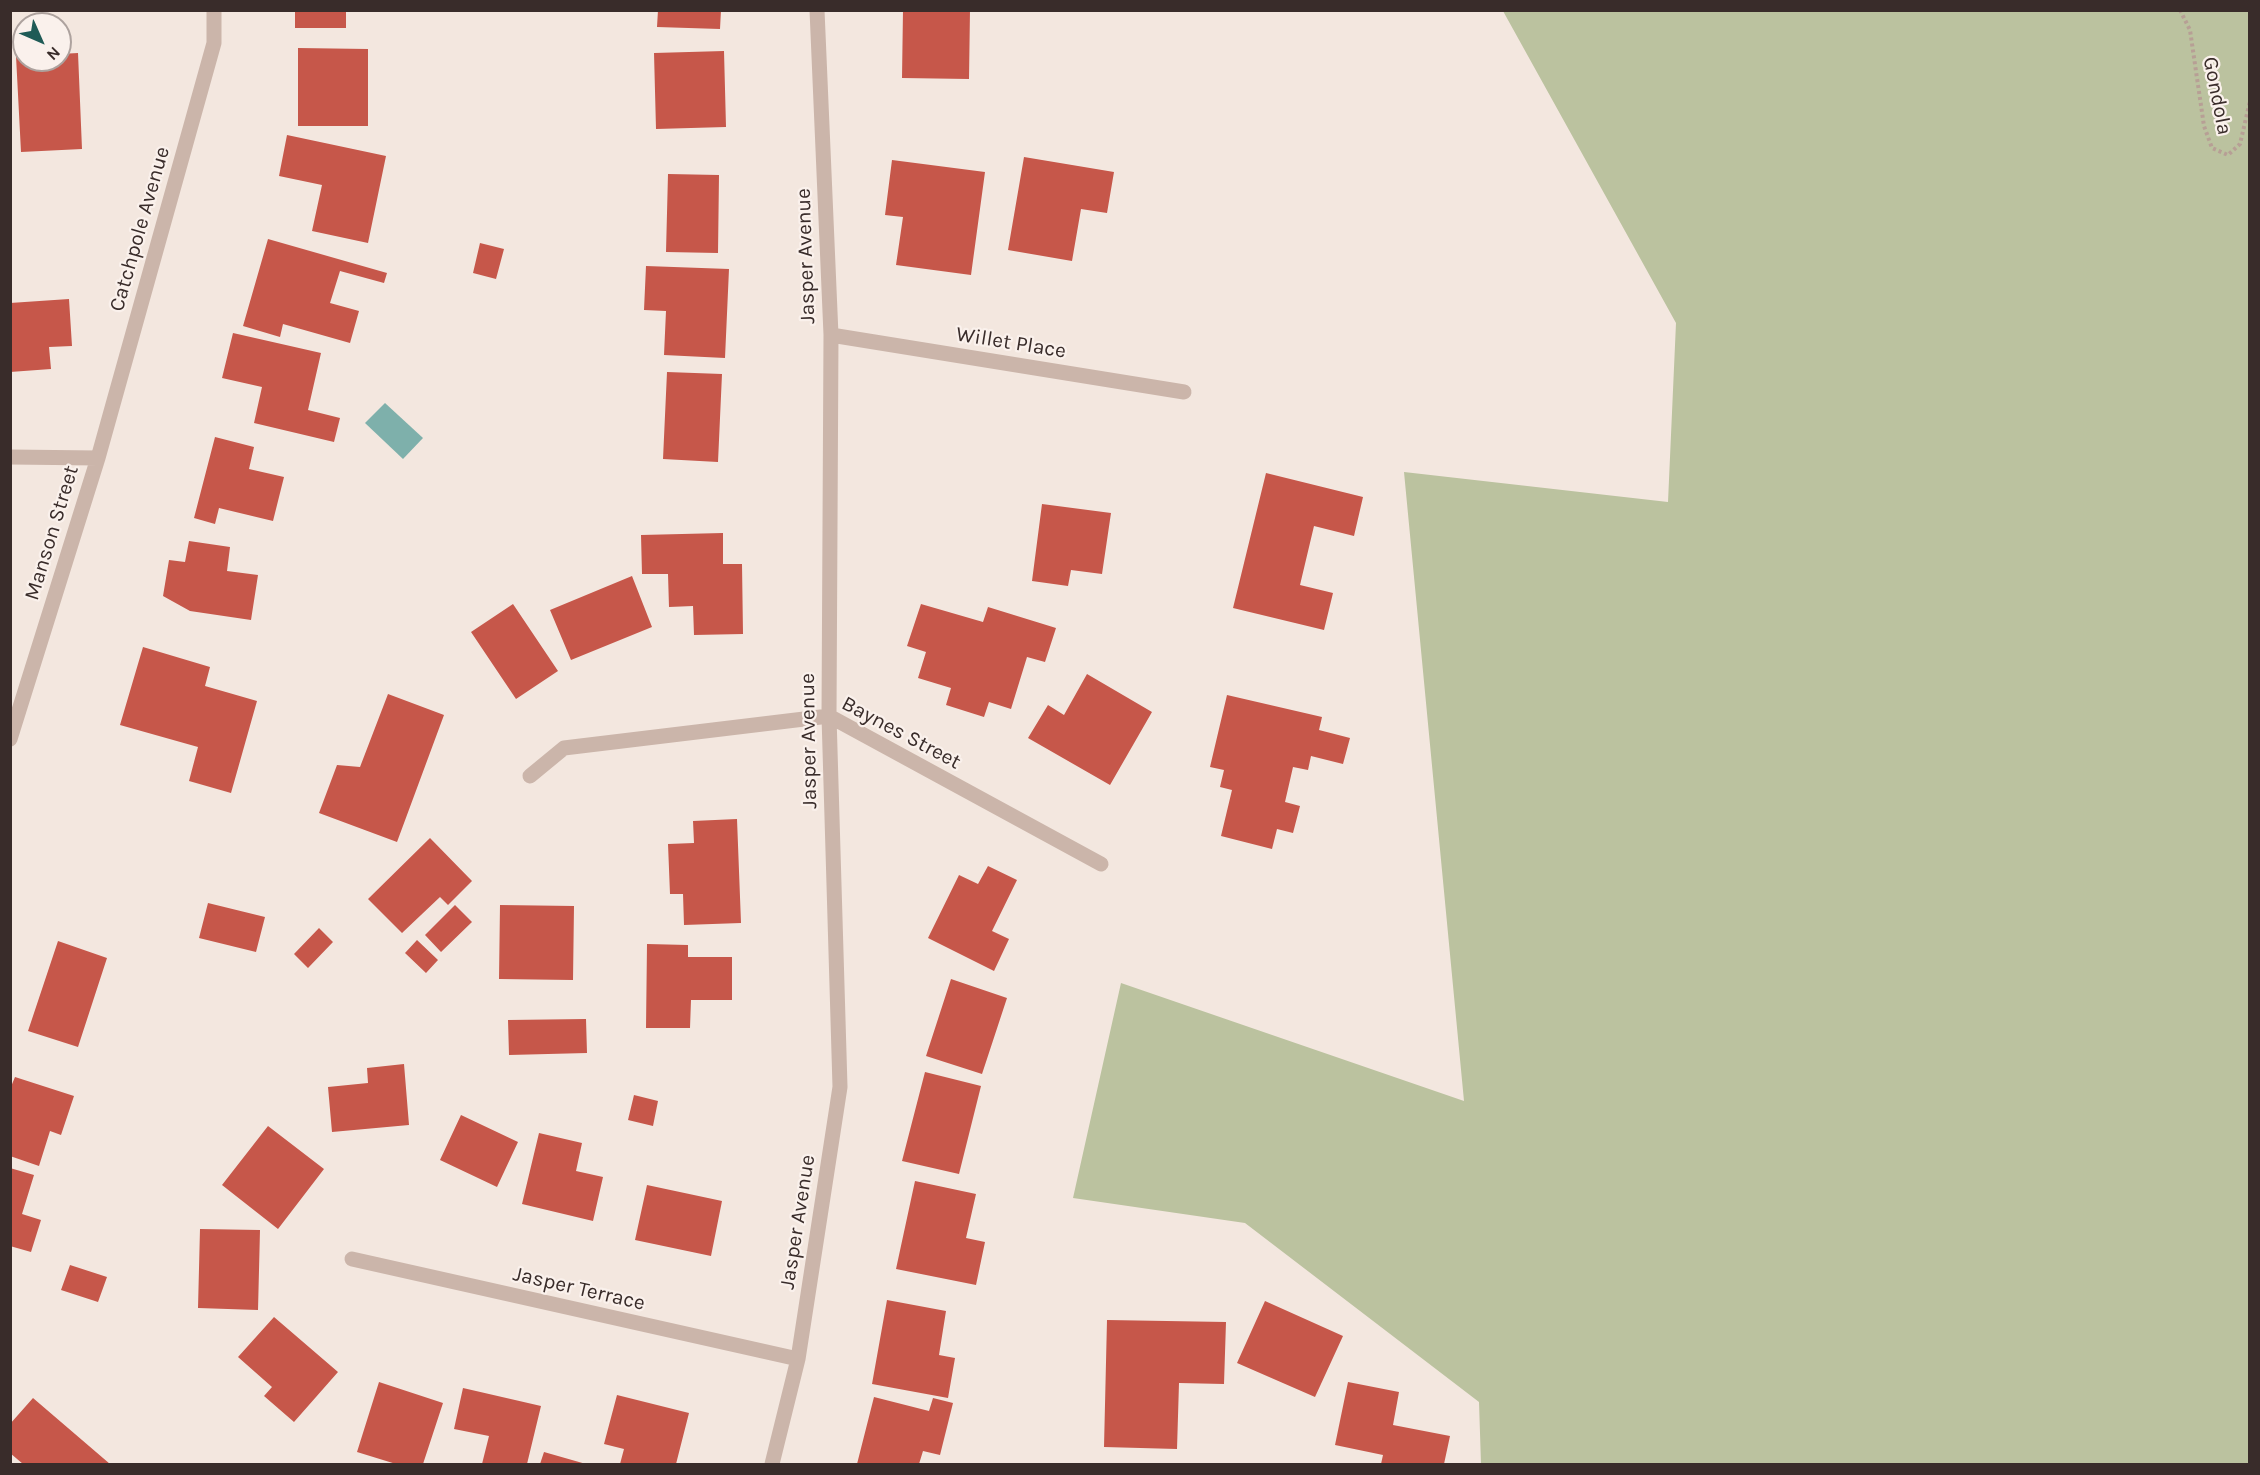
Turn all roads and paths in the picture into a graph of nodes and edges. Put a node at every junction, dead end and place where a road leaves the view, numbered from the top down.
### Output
1 (214, 10) edge
2 (817, 10) edge
3 (2180, 10) edge
4 (2250, 101) edge
5 (831, 335) junction
6 (1184, 392) dead end
7 (10, 457) edge
8 (98, 458) junction
9 (829, 717) junction
10 (10, 739) edge
11 (530, 776) dead end
12 (1101, 864) dead end
13 (352, 1259) dead end
14 (798, 1359) junction
15 (772, 1464) edge

1 - 8 street, Catchpole Avenue
2 - 5 street, Jasper Avenue
3 - 4 path, Gondola
5 - 6 street, Willet Place
5 - 9 street, Jasper Avenue
7 - 8 street, Manson Street
8 - 10 street, Manson Street
9 - 11 street, Baynes Street
9 - 12 street, Baynes Street
9 - 14 street, Jasper Avenue
13 - 14 street, Jasper Terrace
14 - 15 street, Jasper Avenue

